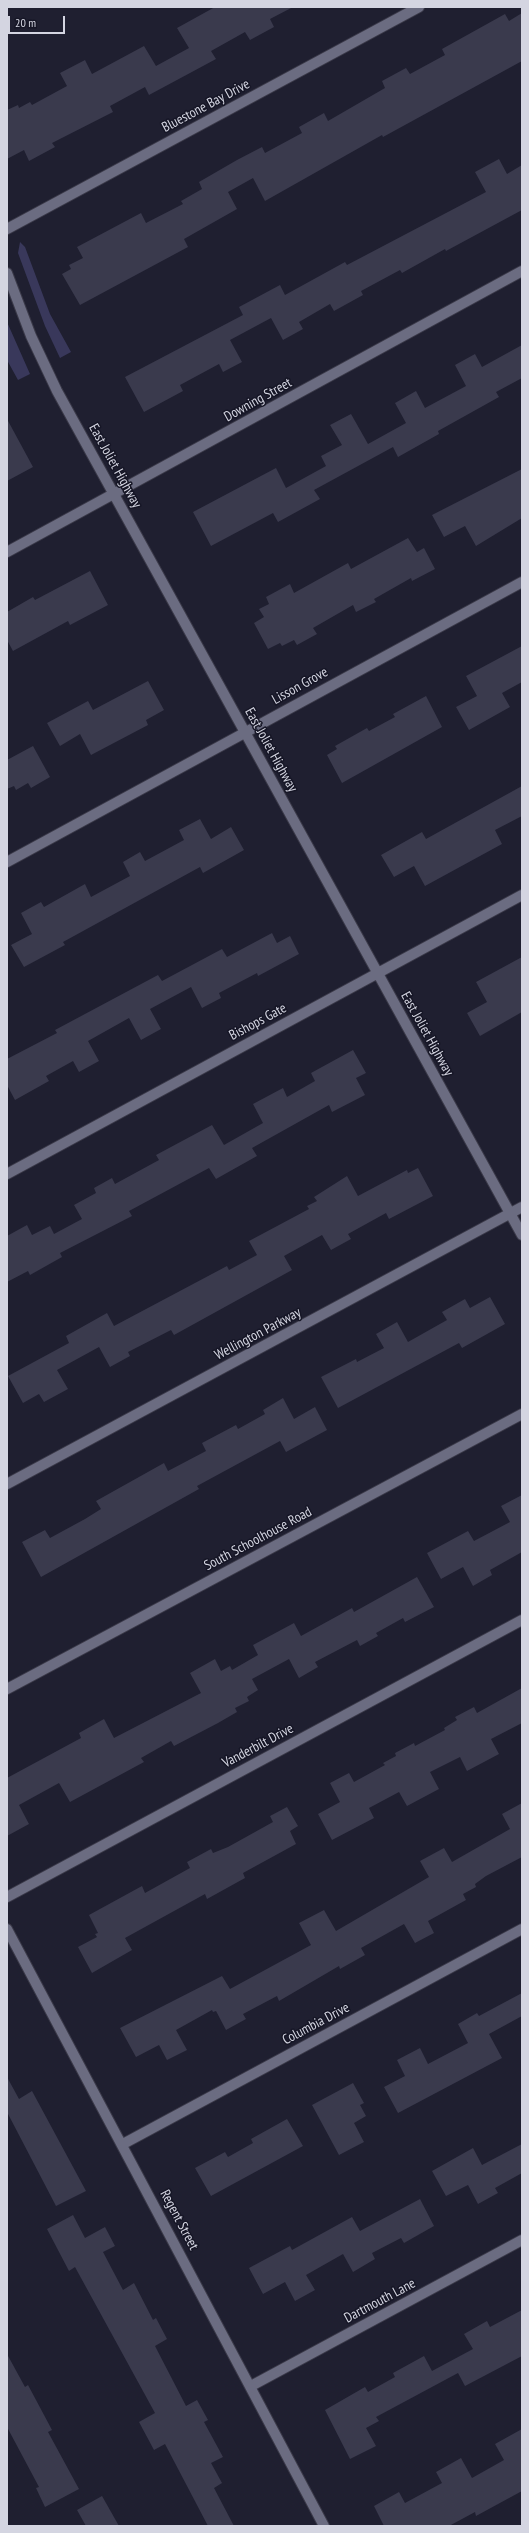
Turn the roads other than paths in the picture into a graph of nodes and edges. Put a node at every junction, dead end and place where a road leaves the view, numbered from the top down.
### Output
1 (419, 7) edge
2 (7, 229) edge
3 (522, 271) edge
4 (7, 273) edge
5 (114, 495) junction
6 (7, 552) edge
7 (522, 582) edge
8 (246, 732) junction
9 (7, 862) edge
10 (522, 895) edge
11 (378, 972) junction
12 (7, 1174) edge
13 (522, 1207) edge
14 (510, 1213) junction
15 (522, 1235) edge
16 (522, 1414) edge
17 (7, 1484) edge
18 (522, 1620) edge
19 (7, 1689) edge
20 (7, 1897) edge
21 (7, 1929) edge
22 (522, 1929) edge
23 (123, 2144) junction
24 (522, 2240) edge
25 (251, 2386) junction
26 (324, 2526) edge

1 - 2 street, Bluestone Bay Drive
3 - 5 street, Downing Street
4 - 5 street, East Joliet Highway
5 - 6 street, Downing Street
5 - 8 street, East Joliet Highway
7 - 8 street, Lisson Grove
8 - 9 street, Lisson Grove
8 - 11 street, East Joliet Highway
10 - 11 street, Bishops Gate
11 - 12 street, Bishops Gate
11 - 14 street, East Joliet Highway
13 - 14 street, Wellington Parkway
14 - 15 street, East Joliet Highway
14 - 17 street, Wellington Parkway
16 - 19 street, South Schoolhouse Road
18 - 20 street, Vanderbilt Drive
21 - 23 street, Regent Street
22 - 23 street, Columbia Drive
23 - 25 street, Regent Street
24 - 25 street, Dartmouth Lane
25 - 26 street, Regent Street

